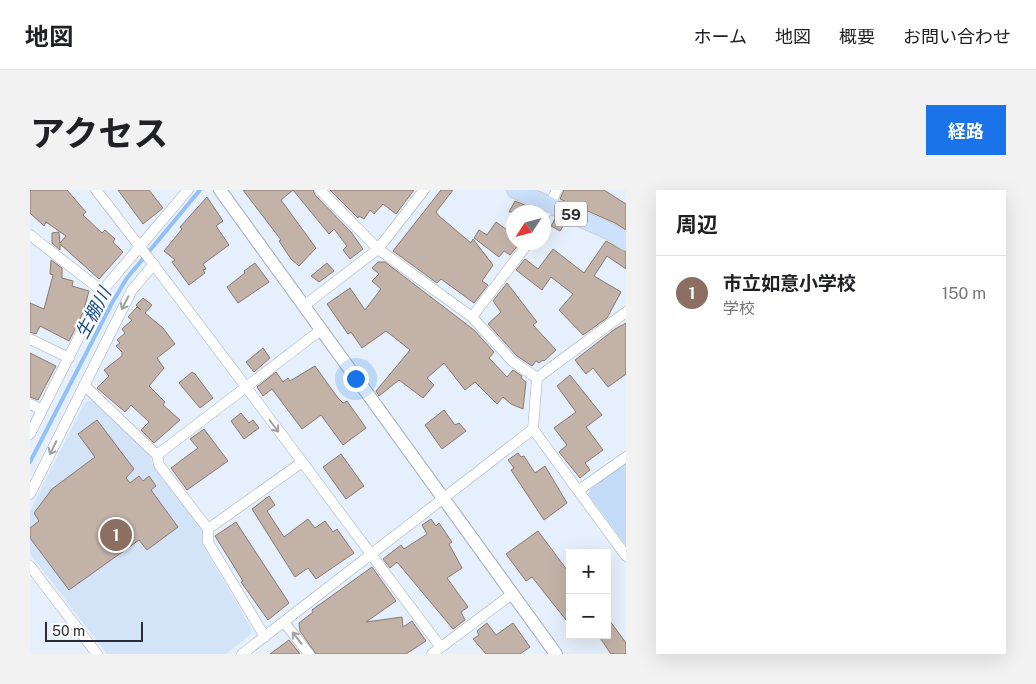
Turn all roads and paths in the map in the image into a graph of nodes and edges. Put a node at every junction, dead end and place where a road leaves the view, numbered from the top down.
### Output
1 (96, 190) edge
2 (188, 190) edge
3 (220, 190) edge
4 (320, 190) edge
5 (424, 190) edge
6 (515, 190) edge
7 (550, 203) edge
8 (30, 235) edge
9 (626, 242) edge
10 (141, 247) junction
11 (378, 249) junction
12 (523, 250) edge
13 (152, 262) junction
14 (102, 291) junction
15 (305, 305) junction
16 (626, 312) edge
17 (472, 317) junction
18 (322, 329) junction
19 (30, 339) edge
20 (69, 358) junction
21 (537, 378) junction
22 (84, 385) junction
23 (245, 387) junction
24 (30, 404) edge
25 (42, 410) junction
26 (533, 429) junction
27 (30, 434) edge
28 (158, 455) junction
29 (626, 457) edge
30 (301, 463) junction
31 (579, 490) junction
32 (30, 494) edge
33 (445, 498) junction
34 (208, 529) junction
35 (371, 554) junction
36 (626, 556) edge
37 (30, 566) edge
38 (512, 594) junction
39 (284, 622) junction
40 (265, 637) junction
41 (440, 646) junction
42 (97, 654) edge
43 (242, 654) edge
44 (309, 654) edge
45 (432, 654) edge
46 (556, 654) edge

1 - 10 street
2 - 10 street
3 - 15 street
4 - 11 street
5 - 11 street
6 - 7 main road, 59
7 - 9 main road, 59
8 - 14 street
10 - 13 street
10 - 14 street
11 - 15 street
11 - 17 street
12 - 17 street
13 -> 22 street
13 - 23 street
14 - 20 street
15 - 18 street
16 - 21 street
17 - 21 street
18 - 23 street
18 - 33 street
19 - 20 street
20 - 25 street
21 - 26 street
22 - 28 street
22 -> 32 street
23 - 28 street
23 -> 30 street
24 - 25 street
25 - 27 street
26 - 31 street
26 - 33 street
28 - 34 street
29 - 31 street
30 - 34 street
30 - 35 street
31 - 36 street
33 - 35 street
33 - 38 street
34 - 40 street
35 - 39 street
35 - 41 street
37 - 42 street
38 - 41 street
38 - 46 street
39 - 40 street
44 -> 39 street
40 - 43 street
41 - 45 street

